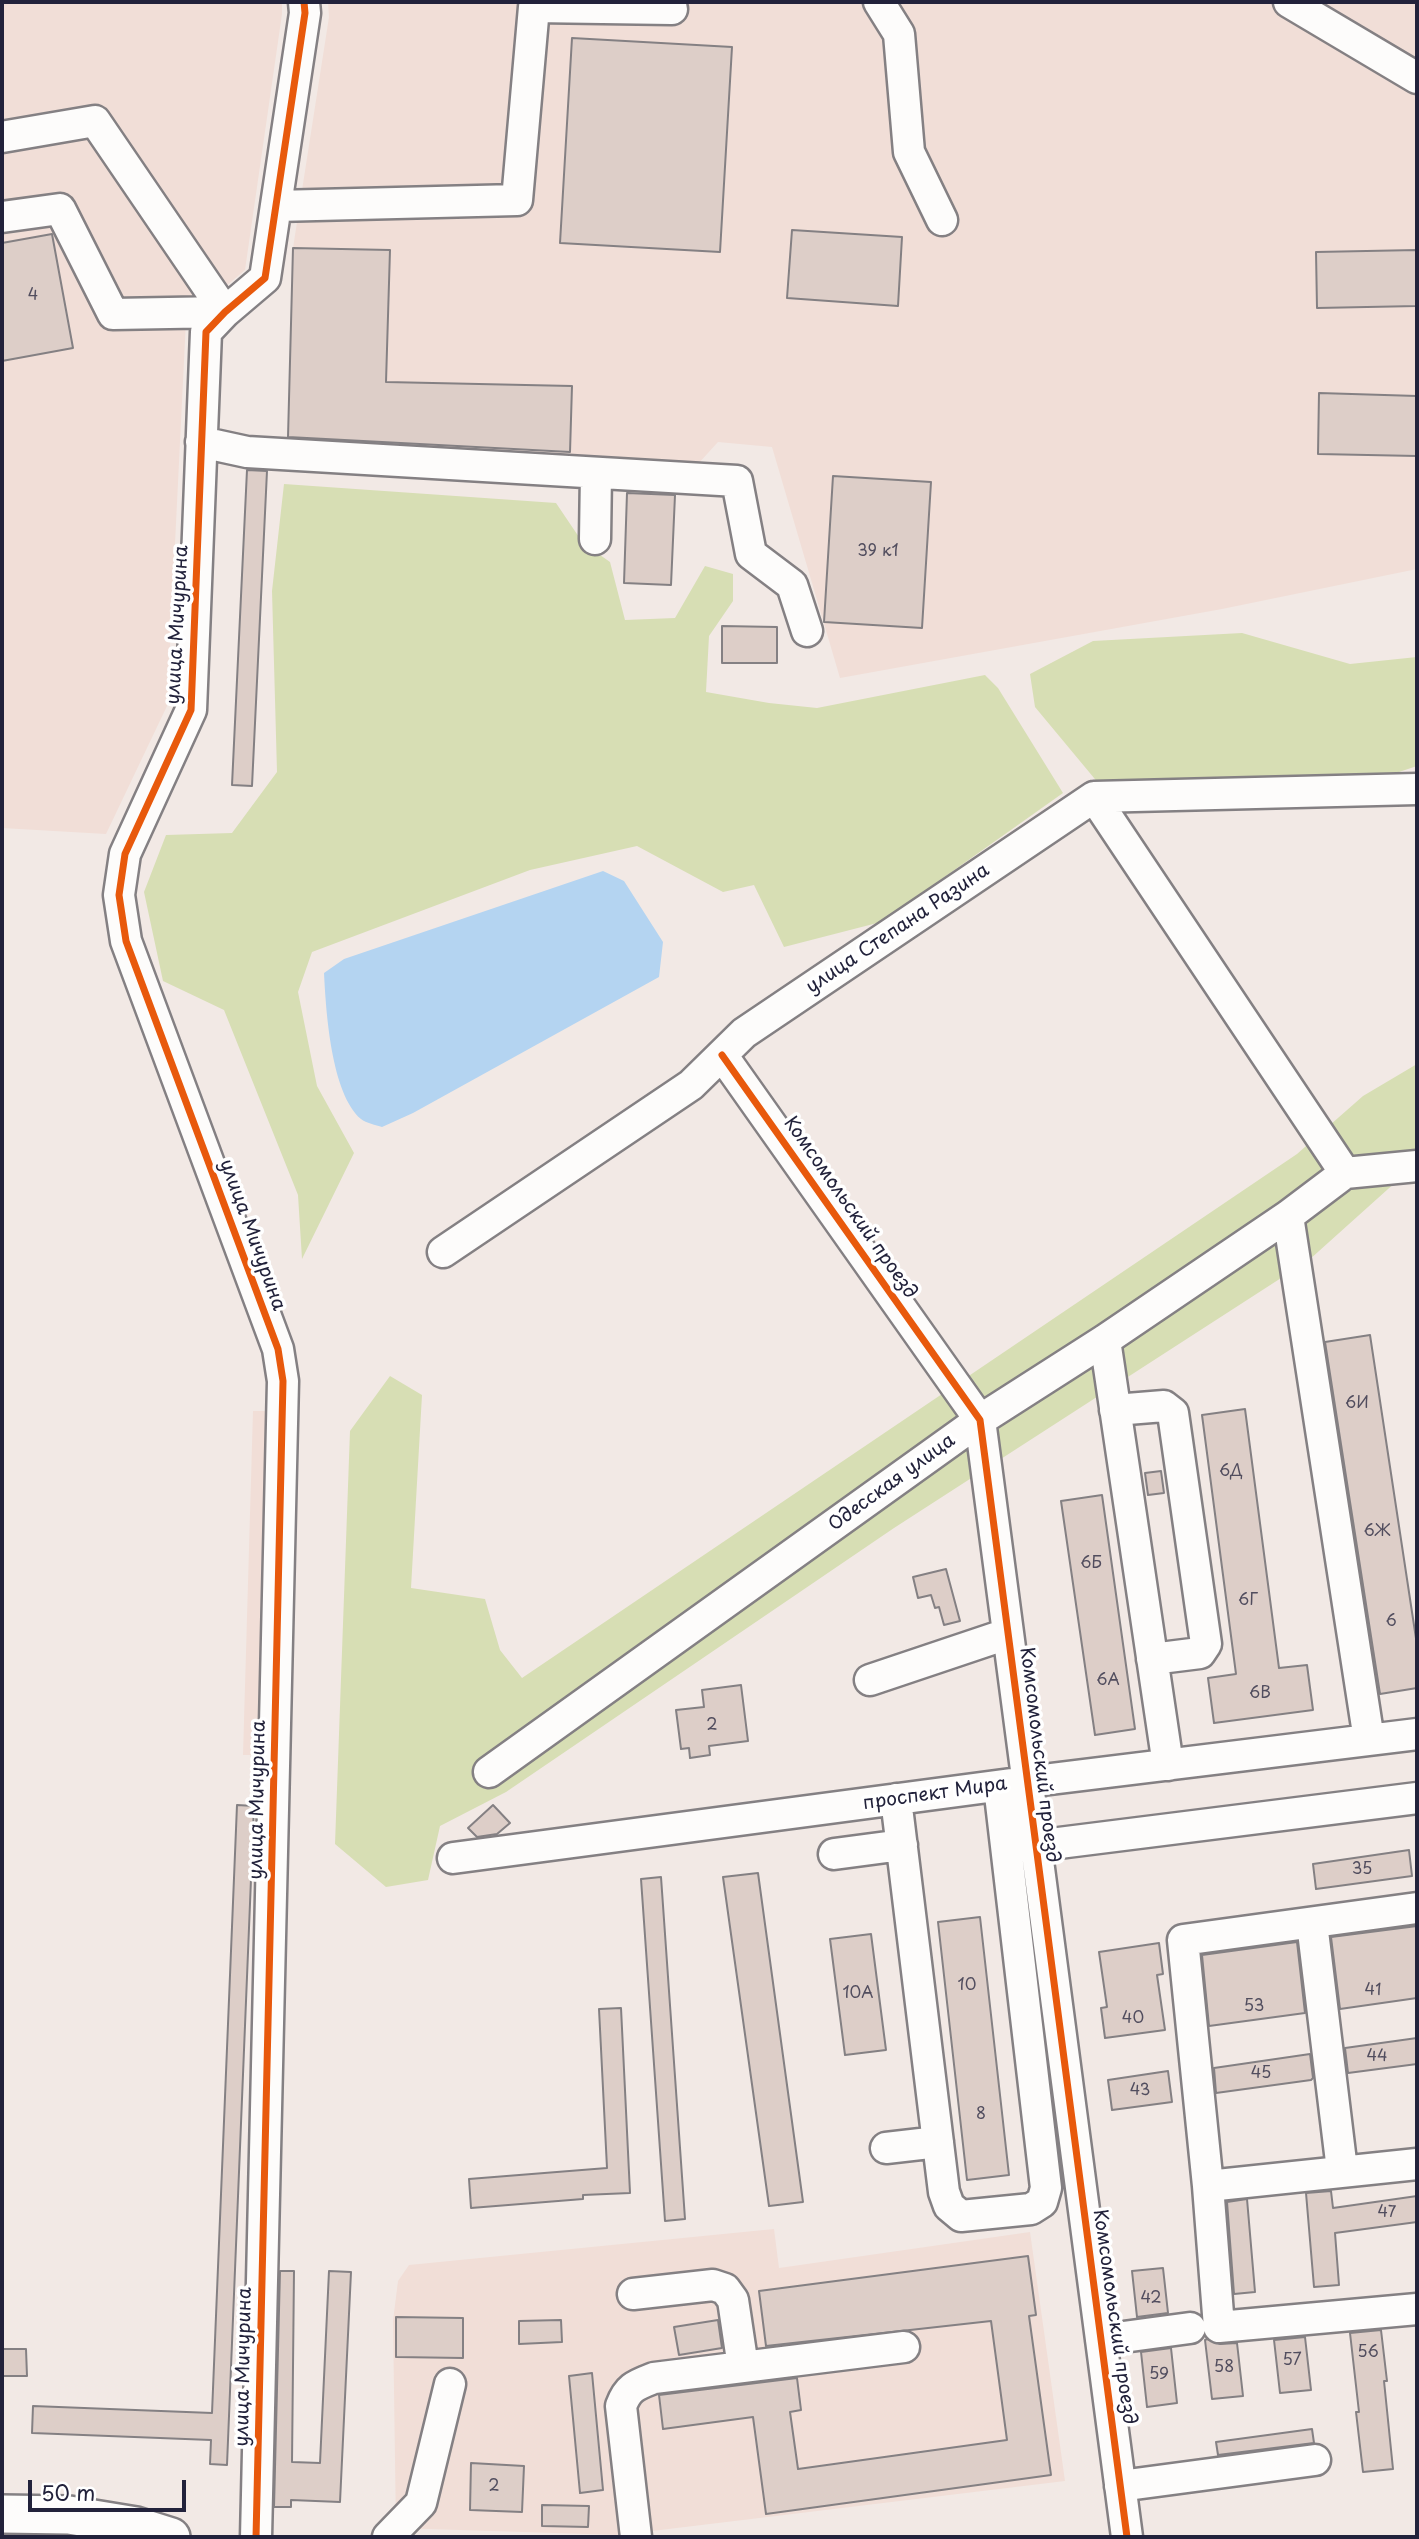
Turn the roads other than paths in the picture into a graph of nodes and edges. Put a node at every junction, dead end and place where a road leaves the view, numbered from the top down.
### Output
1 (304, 2) edge
2 (879, 2) edge
3 (1289, 2) edge
4 (672, 9) dead end
5 (1417, 78) edge
6 (2, 137) edge
7 (276, 206) junction
8 (2, 217) edge
9 (942, 220) dead end
10 (225, 312) junction
11 (201, 442) junction
12 (596, 473) junction
13 (596, 539) dead end
14 (807, 631) dead end
15 (1417, 789) edge
16 (1094, 797) junction
17 (722, 1055) junction
18 (1417, 1166) edge
19 (1345, 1173) junction
20 (1288, 1216) junction
21 (443, 1252) dead end
22 (1105, 1340) junction
23 (1115, 1410) junction
24 (981, 1420) junction
25 (1007, 1634) junction
26 (1152, 1659) junction
27 (870, 1680) dead end
28 (1417, 1734) edge
29 (1369, 1740) junction
30 (1168, 1765) junction
31 (489, 1772) dead end
32 (1012, 1784) junction
33 (1417, 1798) edge
34 (896, 1799) junction
35 (902, 1845) junction
36 (1035, 1846) junction
37 (834, 1854) dead end
38 (453, 1858) dead end
39 (1417, 1908) edge
40 (1312, 1923) junction
41 (938, 2141) junction
42 (886, 2148) dead end
43 (1417, 2164) edge
44 (1342, 2170) junction
45 (1208, 2186) junction
46 (633, 2294) dead end
47 (1417, 2309) edge
48 (1189, 2328) dead end
49 (1101, 2340) junction
50 (904, 2347) dead end
51 (743, 2367) junction
52 (450, 2384) dead end
53 (1315, 2460) dead end
54 (1121, 2486) junction
55 (2, 2514) edge
56 (171, 2537) edge
57 (256, 2537) edge
58 (388, 2537) edge
59 (636, 2537) edge
60 (1127, 2537) edge

1 - 7 street, улица Мичурина
2 - 9 street
3 - 5 street
4 - 7 street
6 - 10 street
7 - 10 street, улица Мичурина
8 - 10 street
10 - 11 street, улица Мичурина
11 - 12 street
11 - 57 street, улица Мичурина
12 - 13 street
12 - 14 street
15 - 16 street
16 - 17 street, улица Степана Разина
16 - 19 street
17 - 21 street, улица Степана Разина
17 - 24 street, Комсомольский проезд
18 - 19 street
19 - 20 street, Одесская улица
20 - 22 street, Одесская улица
20 - 29 street
22 - 23 street
22 - 24 street, Одесская улица
23 - 26 street
23 - 26 street
24 - 25 street, Комсомольский проезд
24 - 31 street, Одесская улица
25 - 27 street
25 - 32 street, Комсомольский проезд
26 - 30 street
28 - 29 street, проспект Мира
29 - 30 street, проспект Мира
30 - 32 street, проспект Мира
32 - 34 street, проспект Мира
32 - 36 street, Комсомольский проезд
32 - 41 street
33 - 36 street
34 - 35 street
34 - 38 street, проспект Мира
35 - 37 street
35 - 41 street
36 - 49 street, Комсомольский проезд
39 - 40 street
40 - 44 street
40 - 45 street
41 - 42 street
43 - 44 street
44 - 45 street
45 - 47 street
46 - 51 street
48 - 49 street
49 - 54 street, Комсомольский проезд
50 - 51 street
51 - 59 street
52 - 58 street
53 - 54 street
54 - 60 street, Комсомольский проезд
55 - 56 main road

